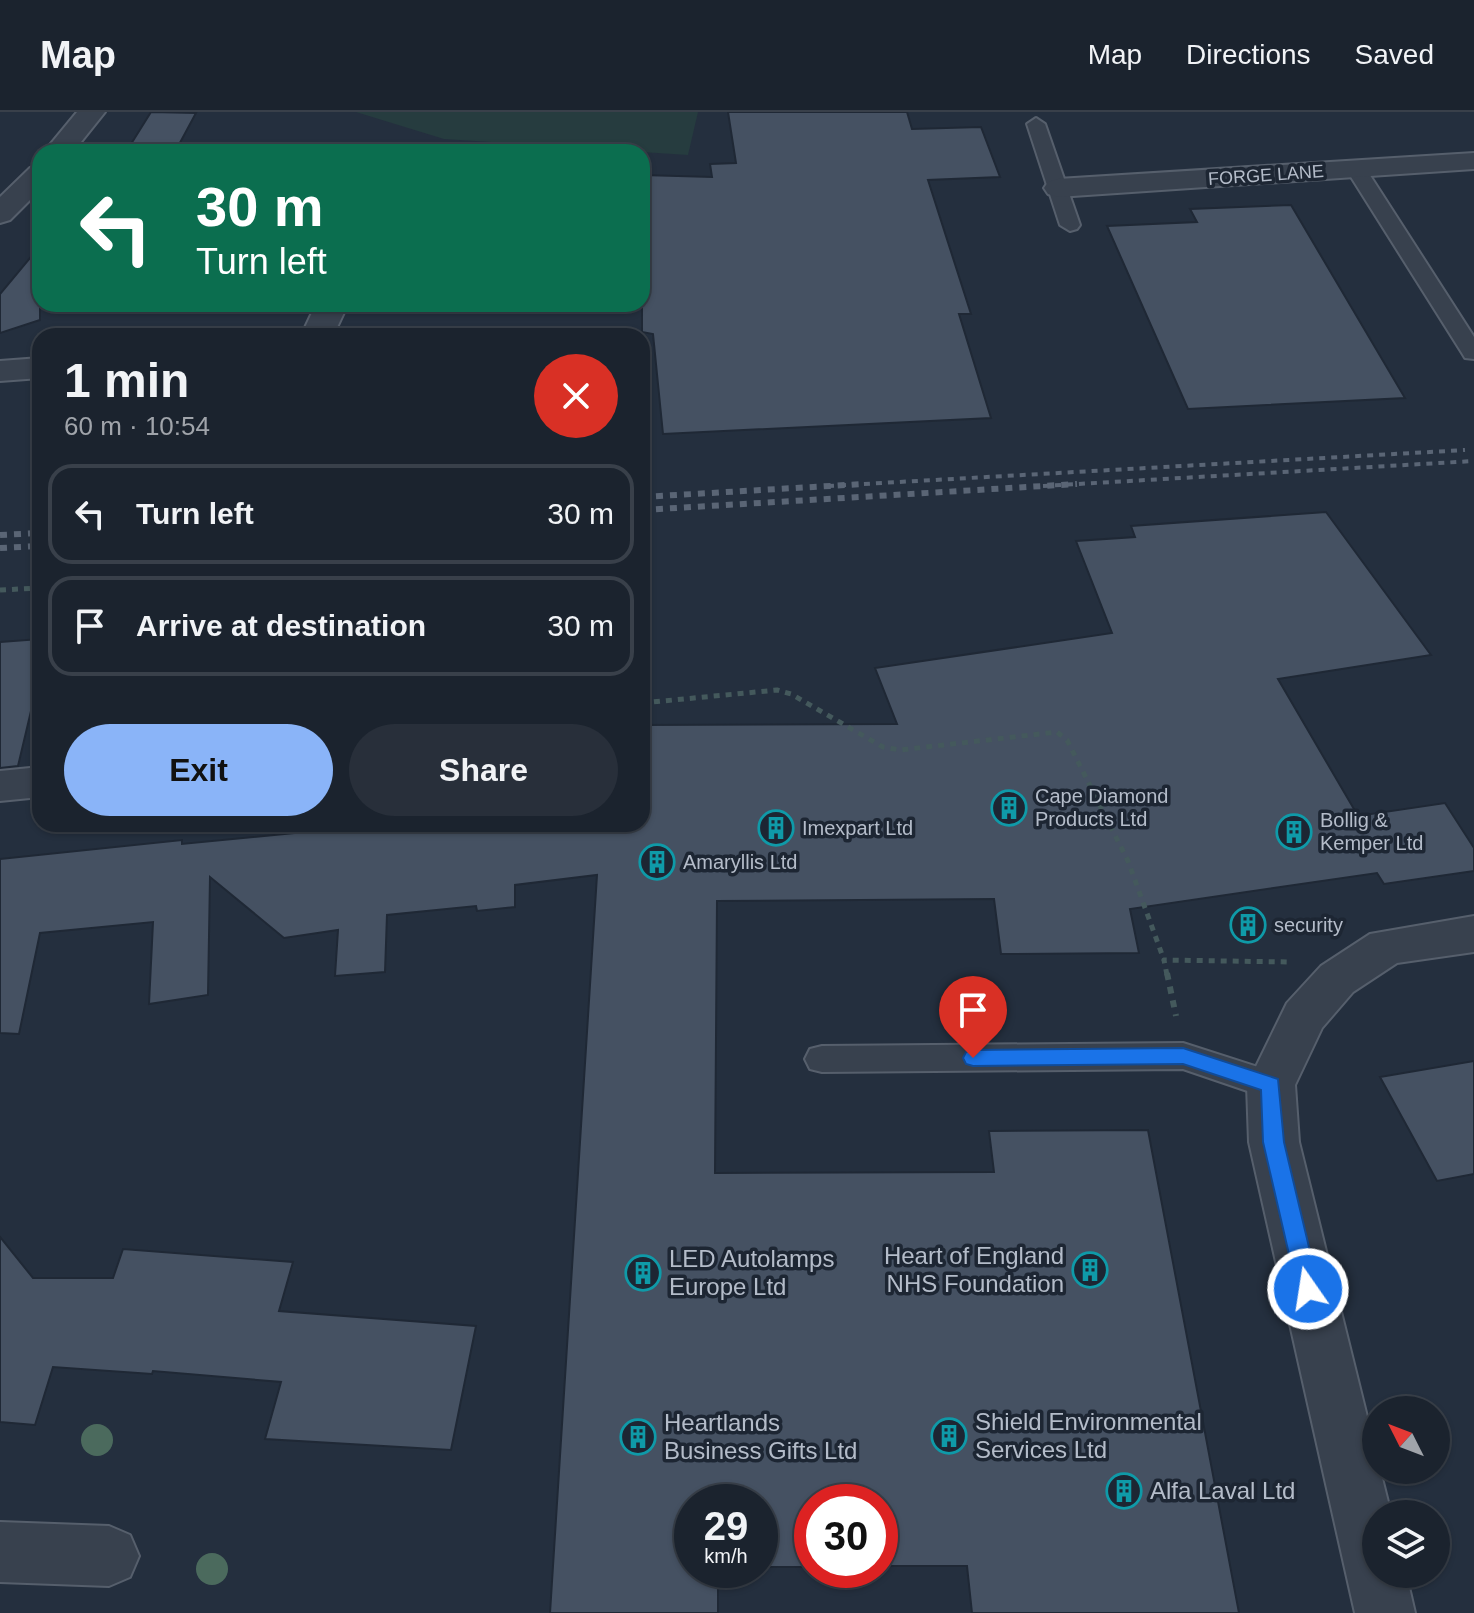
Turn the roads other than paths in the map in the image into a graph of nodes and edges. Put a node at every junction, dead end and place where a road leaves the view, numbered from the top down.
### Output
1 (91, 112) edge
2 (1036, 124) dead end
3 (65, 144) edge
4 (1474, 161) edge
5 (1356, 169) junction
6 (32, 182) edge
7 (1058, 188) junction
8 (0, 214) edge
9 (1070, 225) dead end
10 (1473, 353) edge
11 (32, 369) edge
12 (0, 371) edge
13 (32, 783) edge
14 (0, 786) edge
15 (1474, 934) edge
16 (822, 1059) dead end
17 (1271, 1085) junction
18 (0, 1552) edge
19 (109, 1556) dead end
20 (1385, 1613) edge

1 - 3 street
2 - 7 lane
4 - 5 street, FORGE LANE
5 - 7 street, FORGE LANE
5 - 10 lane
6 - 8 street
7 - 9 lane
11 - 12 street
13 - 14 street
15 - 17 street
16 - 17 lane
17 - 20 street
18 - 19 street

